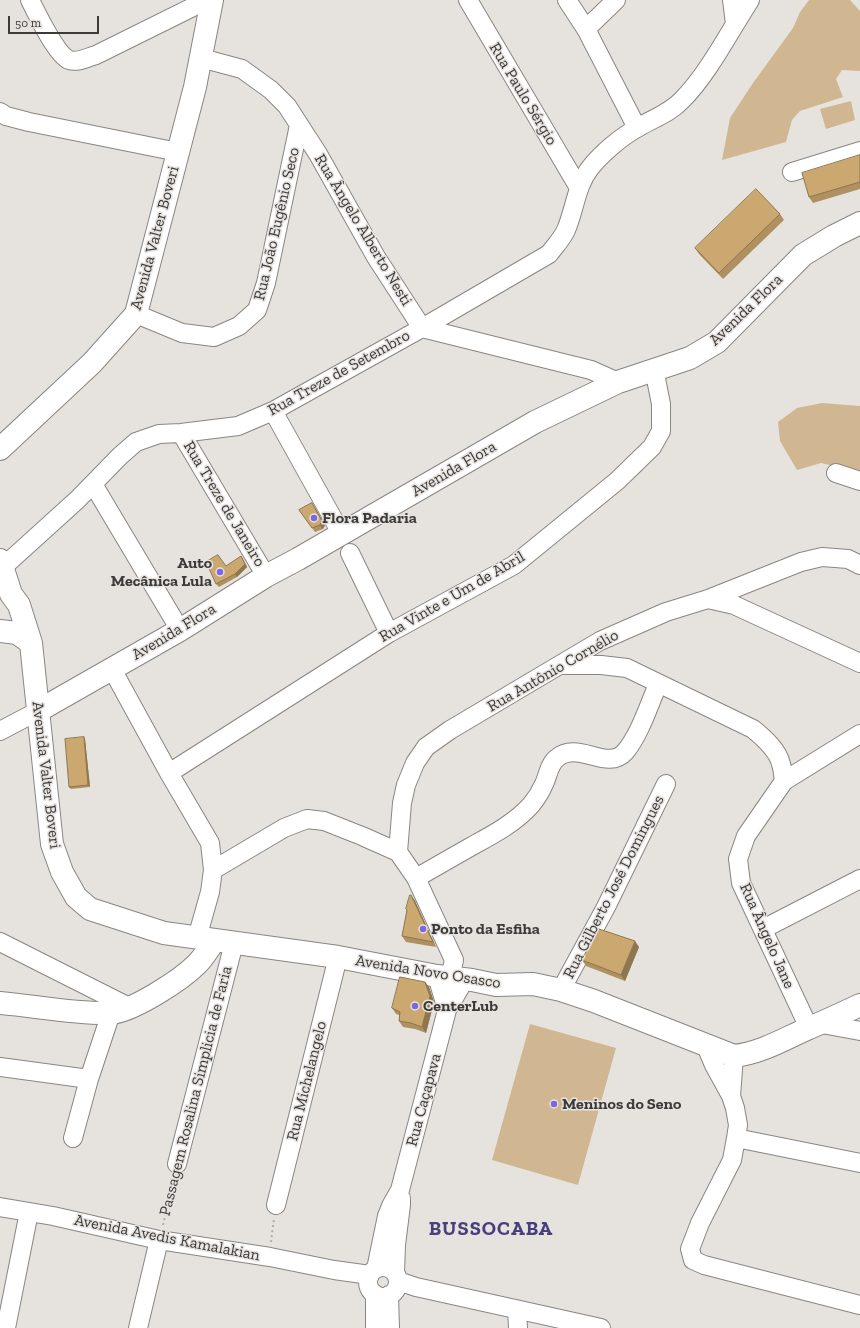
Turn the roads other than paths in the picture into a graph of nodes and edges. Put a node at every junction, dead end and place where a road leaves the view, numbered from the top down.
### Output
1 (30, 0) edge
2 (207, 0) edge
3 (212, 0) edge
4 (468, 0) edge
5 (567, 0) edge
6 (616, 0) edge
7 (732, 0) edge
8 (750, 0) edge
9 (735, 24) junction
10 (586, 29) junction
11 (201, 58) junction
12 (0, 112) edge
13 (299, 125) junction
14 (637, 128) junction
15 (860, 151) edge
16 (178, 152) junction
17 (792, 172) dead end
18 (579, 188) junction
19 (860, 223) edge
20 (136, 314) junction
21 (422, 328) junction
22 (654, 369) junction
23 (618, 382) junction
24 (273, 411) junction
25 (181, 433) junction
26 (0, 449) edge
27 (836, 473) dead end
28 (860, 481) edge
29 (93, 484) junction
30 (341, 533) junction
31 (350, 553) dead end
32 (2, 564) edge
33 (860, 565) edge
34 (266, 576) junction
35 (708, 599) junction
36 (11, 623) edge
37 (180, 630) junction
38 (389, 633) junction
39 (860, 663) edge
40 (560, 665) junction
41 (112, 669) junction
42 (658, 684) junction
43 (38, 710) junction
44 (0, 731) edge
45 (860, 734) edge
46 (169, 773) junction
47 (784, 781) junction
48 (666, 784) dead end
49 (398, 852) junction
50 (213, 870) junction
51 (416, 878) junction
52 (860, 880) edge
53 (763, 929) junction
54 (215, 940) junction
55 (0, 942) edge
56 (338, 957) junction
57 (451, 978) junction
58 (561, 990) junction
59 (0, 1003) edge
60 (860, 1005) edge
61 (121, 1010) junction
62 (447, 1010) junction
63 (816, 1026) junction
64 (860, 1031) edge
65 (706, 1046) junction
66 (734, 1056) junction
67 (0, 1067) edge
68 (89, 1079) junction
69 (731, 1096) junction
70 (73, 1138) dead end
71 (736, 1138) junction
72 (860, 1163) edge
73 (177, 1164) road end
74 (276, 1205) road end
75 (0, 1207) edge
76 (29, 1212) junction
77 (159, 1240) junction
78 (383, 1282) junction
79 (860, 1304) edge
80 (517, 1310) junction
81 (6, 1328) edge
82 (138, 1328) edge
83 (375, 1328) edge
84 (390, 1328) edge
85 (518, 1328) edge
86 (601, 1328) edge

1 - 2 street
3 - 11 main road, Avenida Valter Boveri
4 - 18 street, Rua Paulo Sérgio
5 - 10 street
6 - 10 street
7 - 9 street
8 - 9 street, Rua Treze de Setembro
9 - 14 street, Rua Treze de Setembro
10 - 14 street
11 - 13 street, Rua Ângelo Alberto Nesti
11 - 16 main road, Avenida Valter Boveri
12 - 16 street
13 - 20 street, Rua João Eugênio Seco
13 - 21 street, Rua Ângelo Alberto Nesti
14 - 18 street, Rua Treze de Setembro
15 - 17 street
16 - 20 main road, Avenida Valter Boveri
18 - 21 street, Rua Treze de Setembro
19 - 22 main road, Avenida Flora
20 - 26 main road, Avenida Valter Boveri
21 - 23 street
21 - 24 street, Rua Treze de Setembro
22 - 23 main road, Avenida Flora
22 - 38 street, Rua Vinte e Um de Abril
23 - 30 main road, Avenida Flora
24 - 25 street, Rua Treze de Setembro
24 - 30 street
25 - 29 street, Rua Treze de Setembro
25 - 34 street, Rua Treze de Janeiro
27 - 28 street
29 - 32 street, Rua Treze de Setembro
29 - 37 street
30 - 34 main road, Avenida Flora
31 - 38 street
32 - 36 main road, Avenida Valter Boveri
33 - 35 street, Rua Antônio Cornélio
34 - 37 main road, Avenida Flora
35 - 39 street
35 - 40 street, Rua Antônio Cornélio
36 - 43 main road, Avenida Valter Boveri
37 - 41 main road, Avenida Flora
38 - 46 street, Rua Vinte e Um de Abril
40 - 42 street
40 - 49 street, Rua Antônio Cornélio
41 - 43 main road, Avenida Flora
41 - 46 street, Passagem Rosalina Simplicia de Faria
42 - 47 street
42 - 51 street
43 - 44 street
43 - 54 main road, Avenida Valter Boveri
45 - 47 street
46 - 50 street, Passagem Rosalina Simplicia de Faria
47 - 53 street, Rua Ângelo Jane
48 - 58 street, Rua Gilberto José Domingues
49 - 50 street
49 - 51 street
50 - 54 street, Passagem Rosalina Simplicia de Faria
51 - 57 street
52 - 53 street
53 - 63 street, Rua Ângelo Jane
54 - 56 main road, Avenida Novo Osasco
54 - 61 main road
54 - 73 street, Passagem Rosalina Simplicia de Faria
55 - 61 street
56 - 57 main road, Avenida Novo Osasco
56 - 74 street, Rua Michelangelo
57 - 58 main road, Avenida Novo Osasco
57 - 62 street
57 - 62 street, Rua Caçapava
58 - 65 main road, Avenida Novo Osasco
59 - 61 main road
60 - 63 main road
61 - 68 street
62 - 78 street, Rua Caçapava
63 - 64 street
63 - 66 main road
65 - 66 main road, Avenida Novo Osasco
65 - 69 street
66 - 69 street
67 - 68 street
68 - 70 street
69 - 71 street
71 - 72 street
71 - 79 street
75 - 76 street, Avenida Avedis Kamalakian
76 - 77 street, Avenida Avedis Kamalakian
76 - 81 street
77 - 78 street, Avenida Avedis Kamalakian
77 - 82 street
78 - 80 street, Avenida Avedis Kamalakian
78 - 83 street, Rua Caçapava
78 - 84 street, Rua Caçapava
80 - 85 street
80 - 86 street, Avenida Avedis Kamalakian

